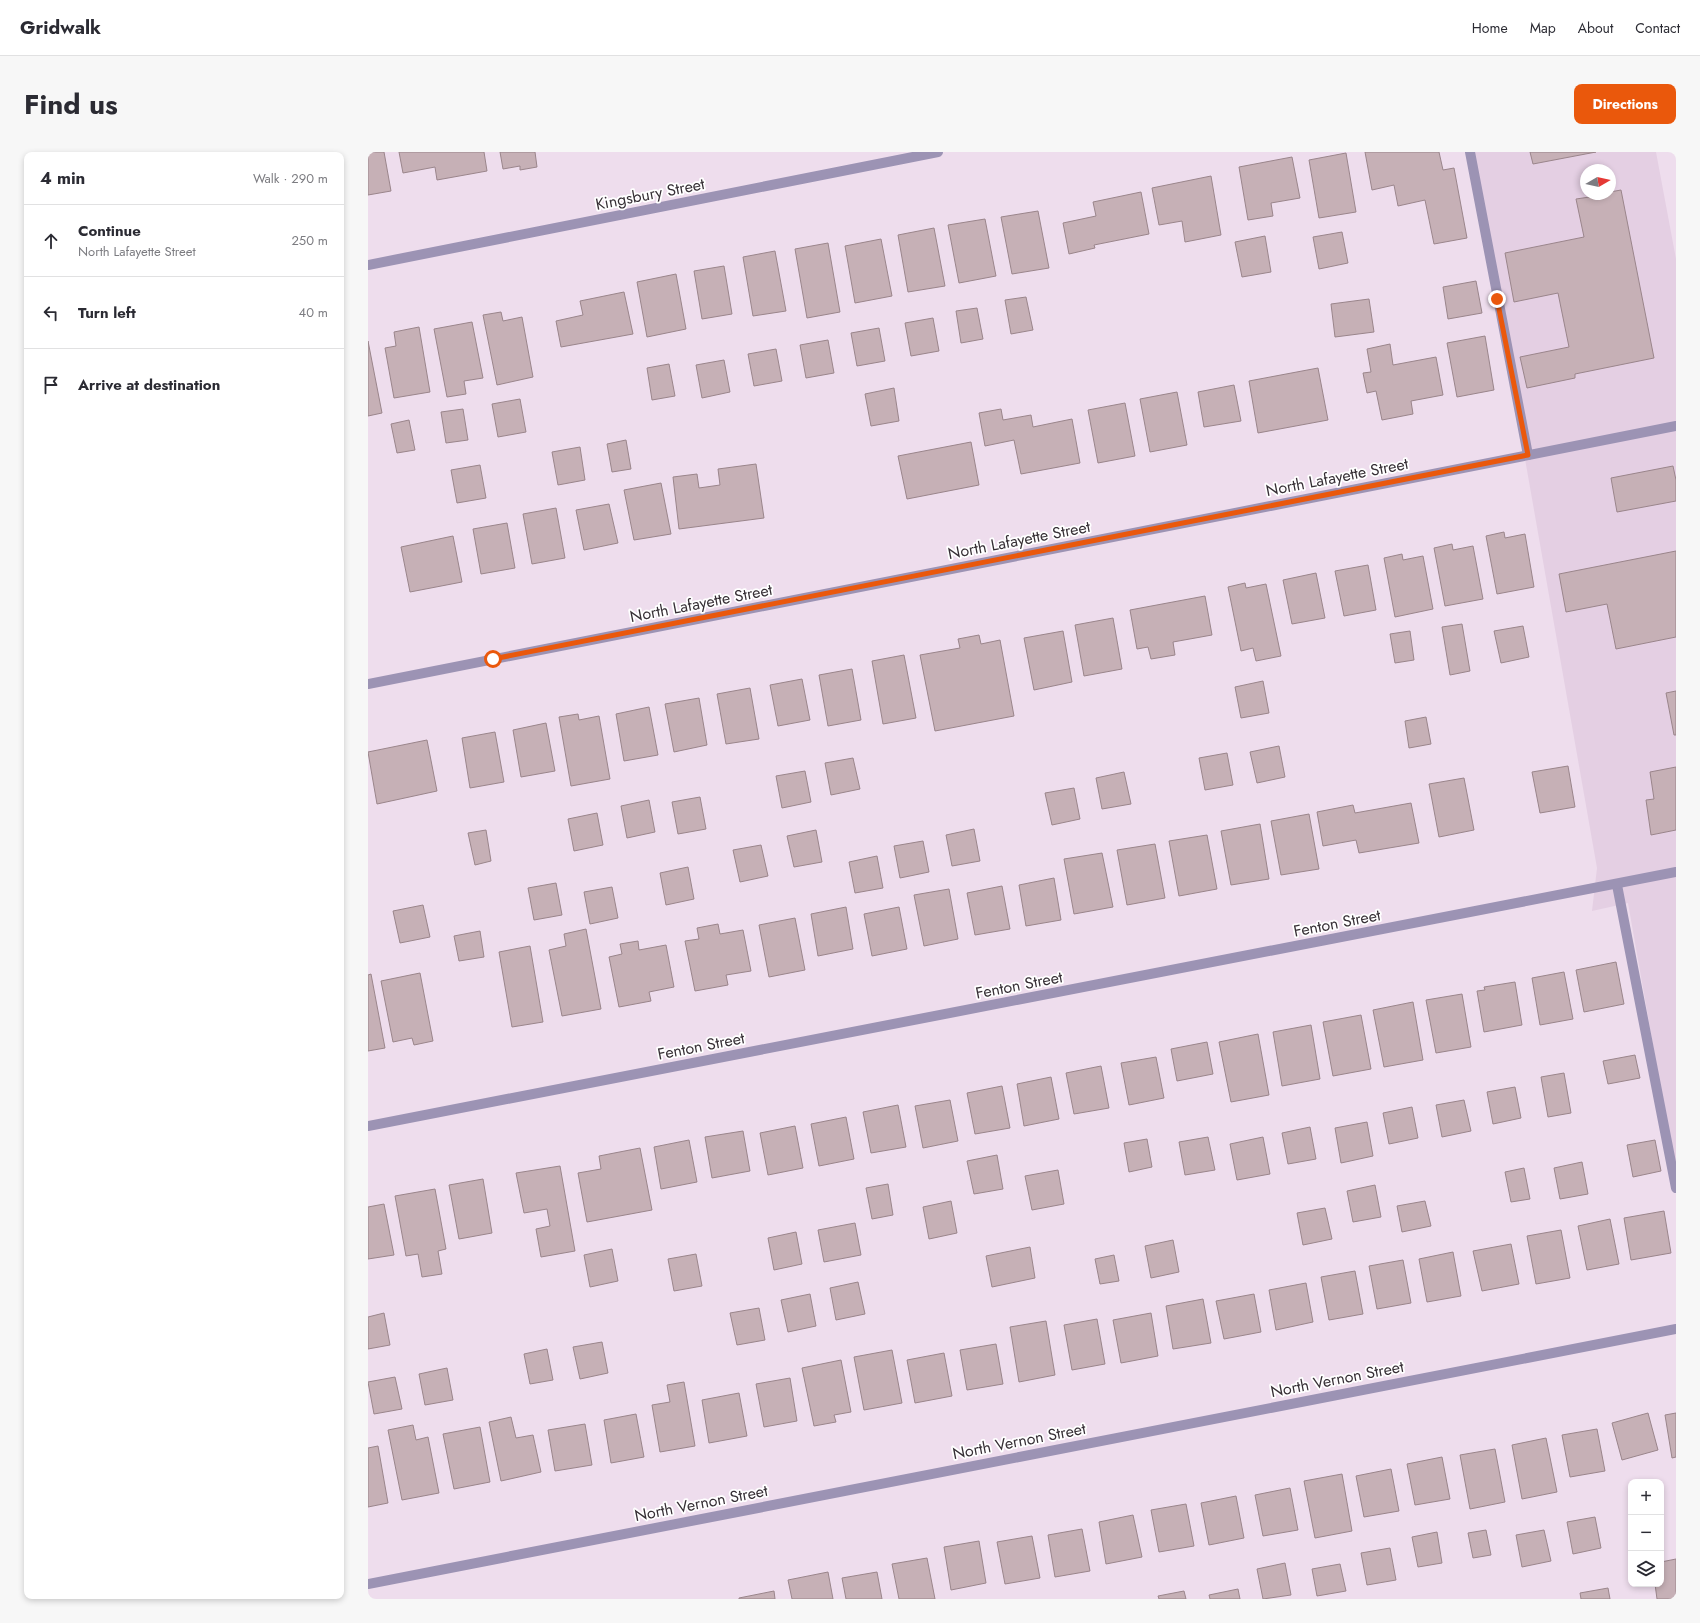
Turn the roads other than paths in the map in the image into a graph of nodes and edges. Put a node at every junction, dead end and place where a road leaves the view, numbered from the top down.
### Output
1 (938, 152) edge
2 (1470, 152) edge
3 (368, 265) edge
4 (1676, 426) edge
5 (1528, 455) junction
6 (368, 684) edge
7 (1676, 872) edge
8 (1617, 885) junction
9 (368, 1126) edge
10 (1676, 1188) edge
11 (1676, 1329) edge
12 (368, 1584) edge

1 - 3 street, Kingsbury Street
2 - 5 street
4 - 5 street, North Lafayette Street
5 - 6 street, North Lafayette Street
7 - 8 street, Fenton Street
8 - 9 street, Fenton Street
8 - 10 street
11 - 12 street, North Vernon Street

